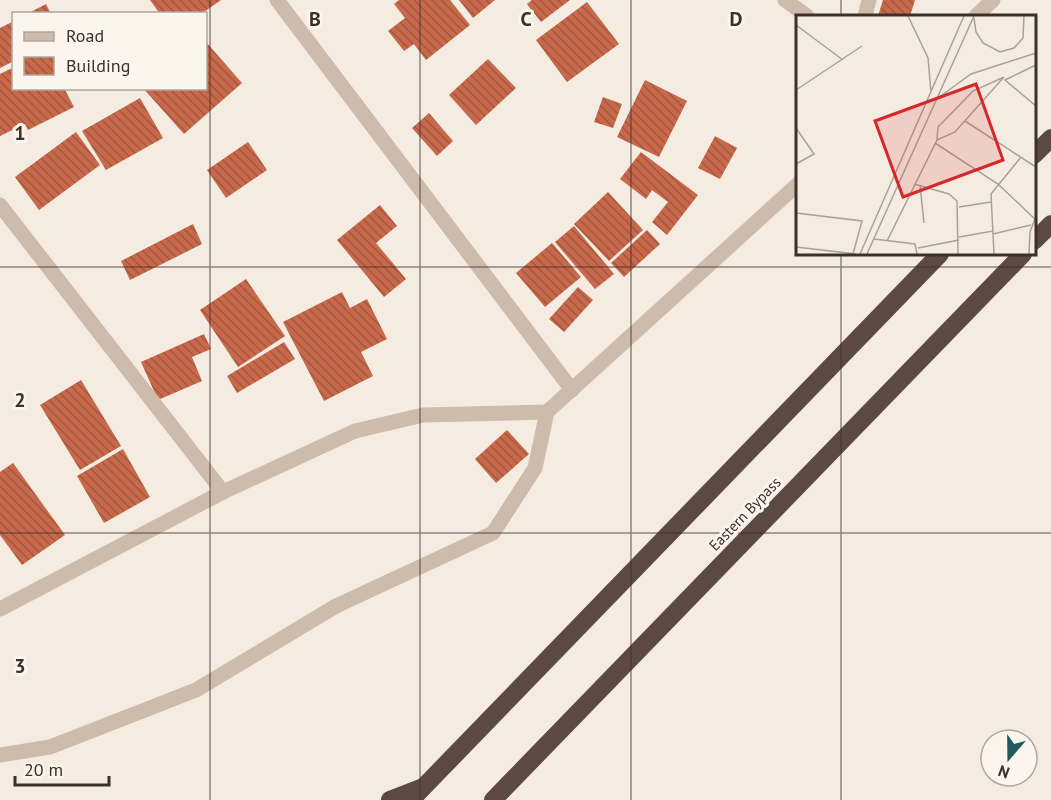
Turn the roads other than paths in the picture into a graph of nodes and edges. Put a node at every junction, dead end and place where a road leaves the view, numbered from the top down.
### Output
1 (277, 0) edge
2 (785, 0) edge
3 (869, 0) edge
4 (993, 0) edge
5 (806, 15) edge
6 (865, 15) edge
7 (977, 15) edge
8 (1051, 138) edge
9 (1036, 155) edge
10 (796, 186) edge
11 (0, 205) edge
12 (1051, 224) edge
13 (1036, 240) edge
14 (939, 255) edge
15 (1022, 255) edge
16 (572, 390) junction
17 (548, 412) junction
18 (223, 492) junction
19 (0, 609) edge
20 (0, 755) edge
21 (425, 786) junction
22 (390, 800) edge
23 (411, 800) edge
24 (493, 800) edge

1 - 16 street
2 - 5 street
3 - 6 street
4 - 7 street
8 - 9 highway
10 - 16 street
11 - 18 street
12 - 13 highway
14 - 21 highway
15 - 24 highway, Eastern Bypass
16 - 17 street
17 - 18 street
17 - 20 street
18 - 19 street
21 - 22 highway
21 - 23 highway

